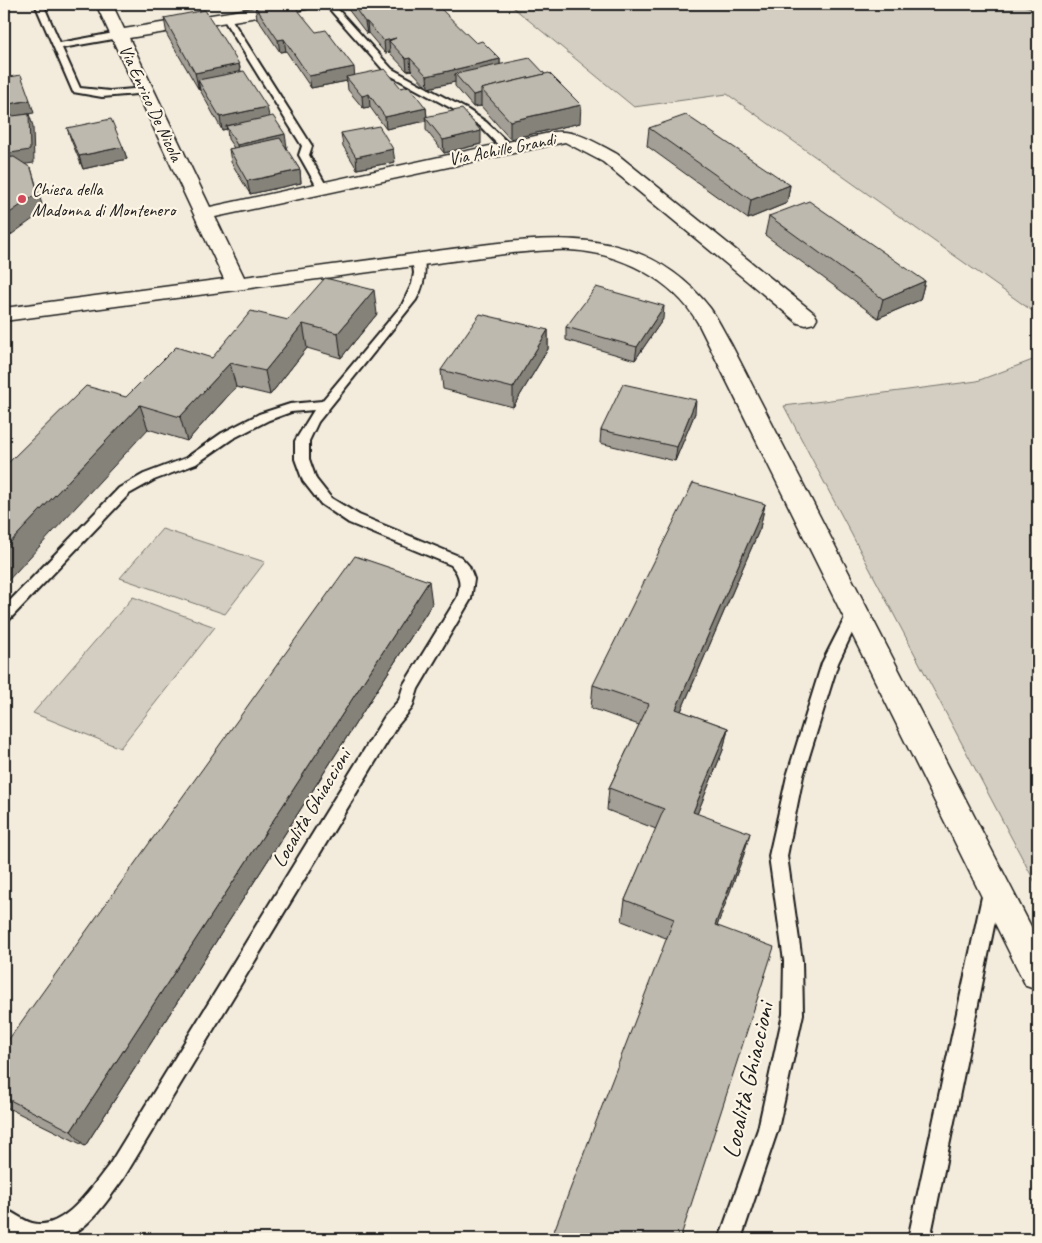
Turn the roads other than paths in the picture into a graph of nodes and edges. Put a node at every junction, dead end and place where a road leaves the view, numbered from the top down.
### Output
1 (39, 4) edge
2 (104, 4) edge
3 (306, 4) edge
4 (329, 4) edge
5 (226, 17) junction
6 (119, 35) junction
7 (57, 46) junction
8 (145, 91) junction
9 (506, 147) junction
10 (322, 188) junction
11 (202, 214) junction
12 (418, 259) junction
13 (237, 284) junction
14 (4, 315) edge
15 (806, 318) dead end
16 (325, 405) junction
17 (855, 612) junction
18 (4, 616) edge
19 (994, 885) junction
20 (1038, 974) edge
21 (4, 1219) edge
22 (730, 1239) edge
23 (919, 1239) edge

1 - 7 lane
2 - 6 street, Via Enrico De Nicola
3 - 5 street
4 - 9 lane
5 - 6 street
5 - 10 lane
6 - 7 lane
6 - 8 street, Via Enrico De Nicola
7 - 8 lane
8 - 11 street, Via Enrico De Nicola
9 - 10 street, Via Achille Grandi
9 - 15 street, Via Achille Grandi
10 - 11 street, Via Achille Grandi
11 - 13 street, Via Enrico De Nicola
12 - 13 street
12 - 16 lane, Località Ghiaccioni
12 - 17 street
13 - 14 street
16 - 18 lane
16 - 21 lane, Località Ghiaccioni
17 - 19 street
17 - 22 lane, Località Ghiaccioni
19 - 20 street
19 - 23 lane

